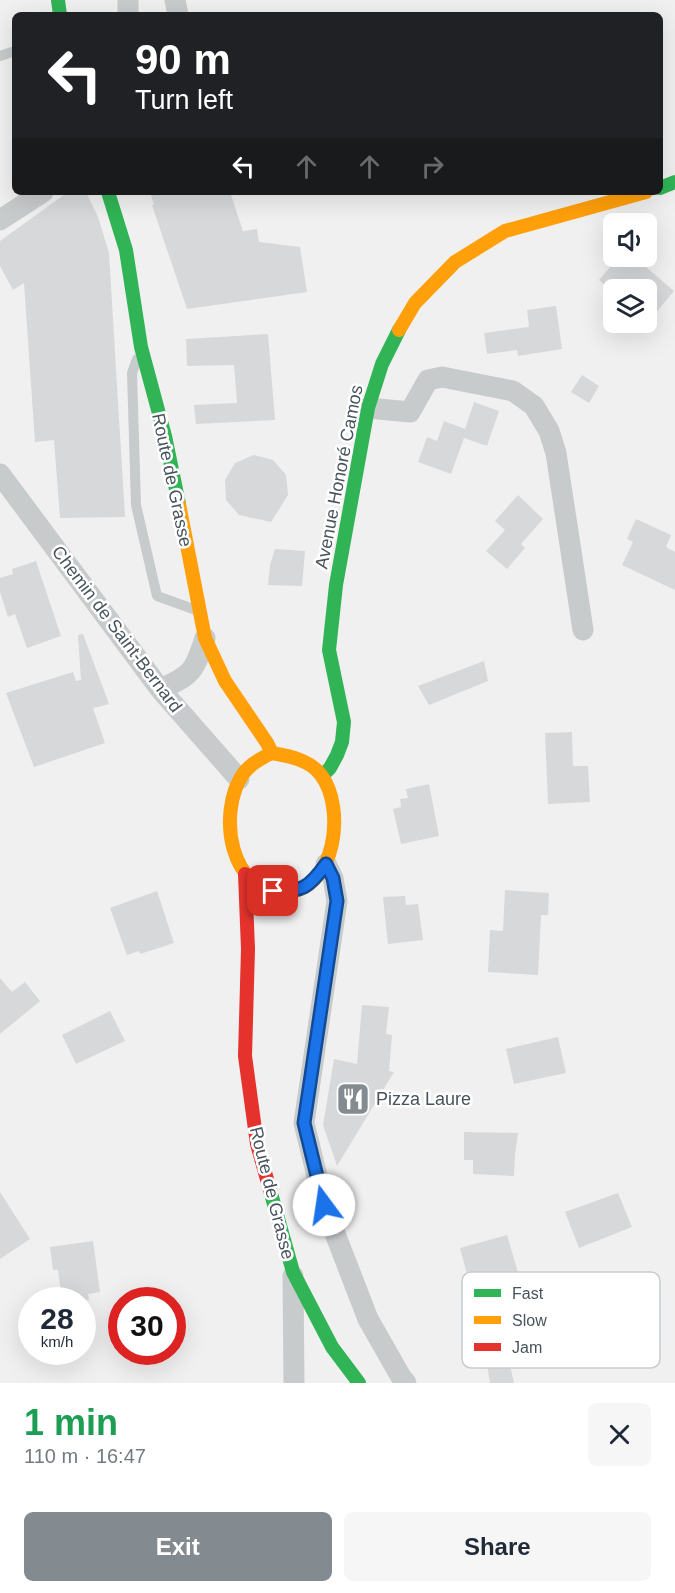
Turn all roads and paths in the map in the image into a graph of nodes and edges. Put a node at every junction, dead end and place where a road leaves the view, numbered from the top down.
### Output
1 (38, 195) edge
2 (109, 195) edge
3 (635, 195) edge
4 (0, 220) edge
5 (141, 347) junction
6 (368, 408) junction
7 (0, 474) edge
8 (199, 611) junction
9 (584, 630) dead end
10 (205, 638) junction
11 (160, 689) junction
12 (272, 753) junction
13 (322, 776) junction
14 (239, 780) junction
15 (326, 864) junction
16 (244, 874) junction
17 (289, 892) junction
18 (277, 904) dead end
19 (261, 926) dead end
20 (248, 949) junction
21 (292, 1272) junction
22 (294, 1383) edge
23 (359, 1383) edge
24 (406, 1383) edge

1 - 4 street
2 - 5 main road, Route de Grasse
3 - 6 main road, Avenue Honoré Camos
5 - 8 main road, Route de Grasse
5 - 8 lane
6 - 9 street
6 - 13 main road, Avenue Honoré Camos
7 - 11 street, Chemin de Saint-Bernard
8 - 10 main road, Route de Grasse
10 - 11 street
10 - 12 main road, Route de Grasse
11 - 14 street, Chemin de Saint-Bernard
12 - 13 main road
12 - 14 main road
13 - 15 main road
14 - 16 main road
15 - 17 main road
15 - 24 street
16 - 17 main road
16 - 20 main road, Route de Grasse
17 - 18 main road
19 - 20 main road, Route de Grasse
20 - 21 main road, Route de Grasse
21 - 22 street
21 - 23 main road, Route de Grasse

